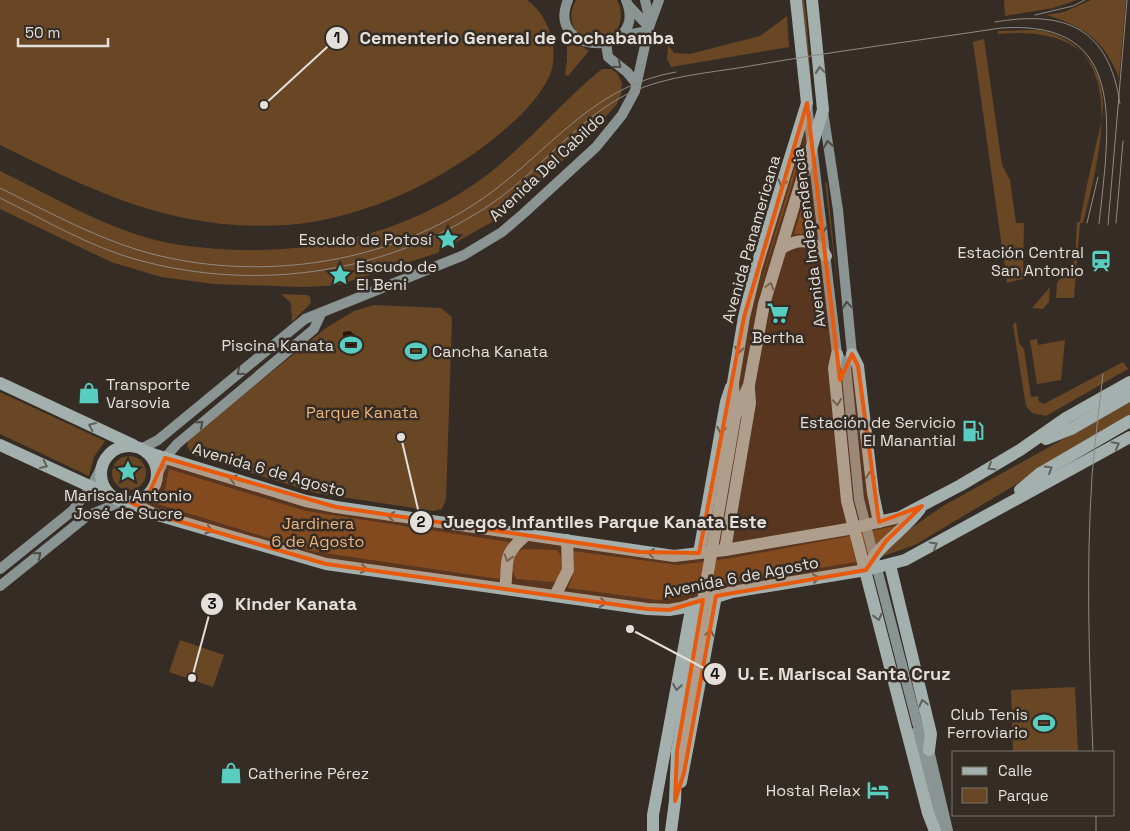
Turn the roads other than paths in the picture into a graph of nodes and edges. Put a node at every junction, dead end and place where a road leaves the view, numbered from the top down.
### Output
1 (568, 0) edge
2 (645, 0) edge
3 (658, 0) edge
4 (796, 0) edge
5 (812, 0) edge
6 (627, 3) edge
7 (649, 26) junction
8 (620, 36) junction
9 (606, 44) junction
10 (636, 83) junction
11 (807, 103) junction
12 (823, 110) junction
13 (813, 146) junction
14 (782, 248) junction
15 (826, 256) junction
16 (321, 314) junction
17 (837, 354) junction
18 (852, 354) junction
19 (846, 367) junction
20 (0, 382) edge
21 (1130, 382) edge
22 (733, 383) junction
23 (749, 385) junction
24 (1130, 395) edge
25 (734, 416) junction
26 (1130, 421) edge
27 (1130, 437) edge
28 (0, 445) edge
29 (141, 449) junction
30 (1020, 450) junction
31 (165, 458) junction
32 (104, 462) junction
33 (157, 476) junction
34 (91, 487) junction
35 (122, 500) junction
36 (922, 506) junction
37 (996, 509) junction
38 (879, 522) junction
39 (855, 527) junction
40 (526, 534) junction
41 (567, 540) junction
42 (725, 550) junction
43 (699, 553) junction
44 (890, 565) junction
45 (0, 570) edge
46 (866, 570) junction
47 (0, 586) edge
48 (505, 589) junction
49 (555, 596) junction
50 (716, 596) junction
51 (692, 604) junction
52 (917, 723) junction
53 (929, 750) junction
54 (677, 751) junction
55 (675, 801) junction
56 (655, 831) edge
57 (670, 831) edge
58 (936, 831) edge
59 (948, 831) edge

1 - 9 street
2 - 7 street
3 - 7 street, Avenida Del Cabildo
4 - 11 main road
12 -> 5 main road
6 - 7 street
6 - 8 street
7 - 8 street
7 - 10 street, Avenida Del Cabildo
8 - 9 street
9 -> 10 street
10 - 16 street, Avenida Del Cabildo
11 - 13 street, Avenida Independencia
11 -> 22 main road, Avenida Panamericana
12 - 13 main road, Avenida Panamericana
18 -> 12 street, Avenida Independencia
13 - 14 main road, Avenida Panamericana
13 -> 15 street, Avenida Independencia
14 - 15 main road
23 -> 14 main road, Avenida Panamericana
15 - 17 street, Avenida Independencia
16 -> 29 street, Avenida Del Cabildo
31 -> 16 street
17 - 19 street, Avenida Independencia
17 -> 39 main road
18 - 19 street
38 -> 18 main road
19 - 52 street, Avenida Independencia
29 -> 20 main road, Avenida 6 de Agosto
21 - 30 main road, Avenida 6 de Agosto
22 - 25 main road, Avenida Panamericana
22 -> 43 main road
23 - 25 main road, Avenida Panamericana
23 - 42 main road
24 - 30 main road, Avenida 6 de Agosto
25 - 54 main road, Avenida Panamericana
37 -> 26 main road, Avenida 6 de Agosto
37 -> 27 main road, Avenida 6 de Agosto
28 -> 34 main road, Avenida 6 de Agosto
29 - 31 main road, Avenida 6 de Agosto
29 - 32 main road
29 - 33 main road
30 -> 36 main road, Avenida 6 de Agosto
31 - 33 street
40 -> 31 main road, Avenida 6 de Agosto
32 - 34 street
32 - 35 main road
33 - 35 main road
34 - 35 main road, Avenida 6 de Agosto
34 - 45 street
47 -> 35 street
35 -> 48 main road, Avenida 6 de Agosto
36 - 38 main road, Avenida 6 de Agosto
36 - 46 main road
44 -> 37 main road, Avenida 6 de Agosto
38 - 39 main road, Avenida 6 de Agosto
39 - 42 main road, Avenida 6 de Agosto
39 - 46 main road
40 - 41 main road, Avenida 6 de Agosto
40 -> 48 main road
43 -> 41 main road, Avenida 6 de Agosto
41 - 49 main road
42 - 43 main road, Avenida 6 de Agosto
44 - 46 main road, Avenida 6 de Agosto
53 -> 44 main road
50 -> 46 main road, Avenida 6 de Agosto
46 -> 58 main road
48 - 49 main road, Avenida 6 de Agosto
49 -> 51 main road, Avenida 6 de Agosto
50 - 51 main road, Avenida 6 de Agosto
55 -> 50 main road
51 -> 56 main road
52 - 53 street, Avenida Independencia
52 - 58 street, Avenida Independencia
53 - 59 street, Avenida Independencia
54 - 55 main road, Avenida Panamericana
54 - 56 main road, Avenida Panamericana
55 - 57 main road, Avenida Panamericana

